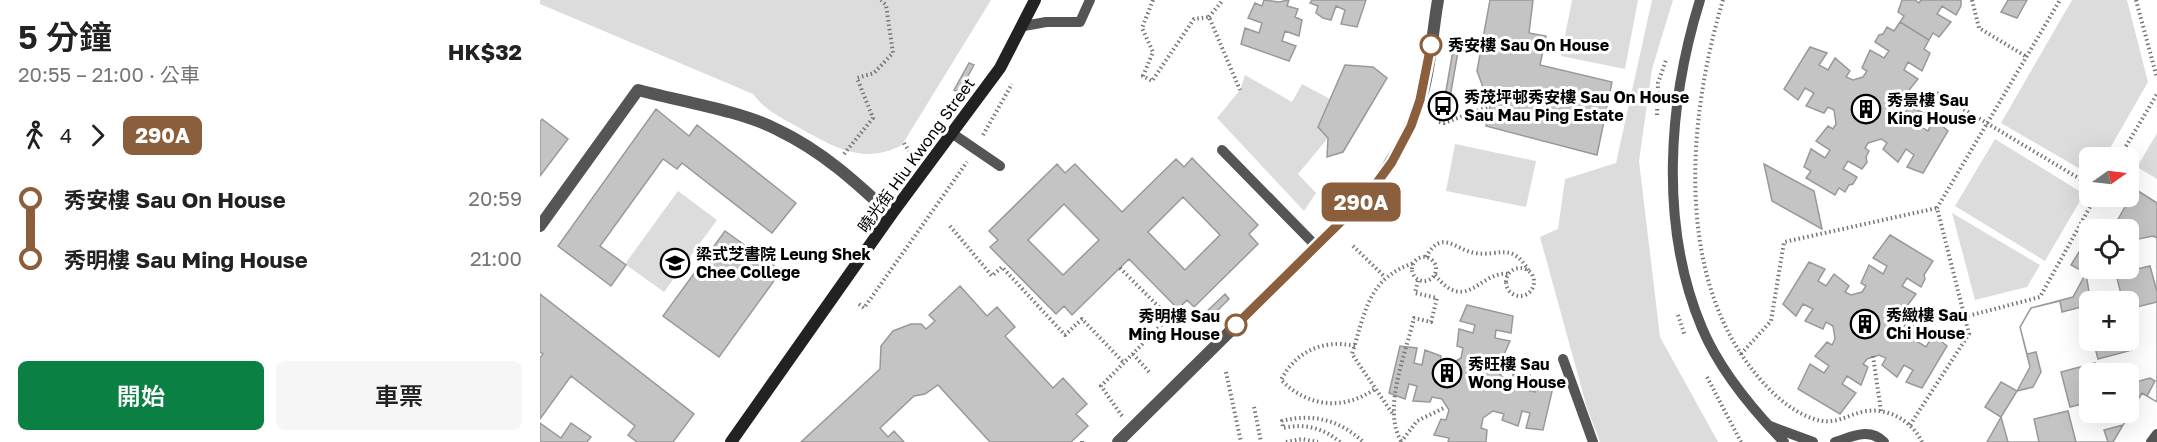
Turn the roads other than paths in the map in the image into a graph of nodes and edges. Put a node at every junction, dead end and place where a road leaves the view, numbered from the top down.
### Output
1 (1035, 0) edge
2 (1090, 0) edge
3 (1438, 0) edge
4 (1700, 0) edge
5 (1024, 26) junction
6 (953, 134) junction
7 (1222, 150) dead end
8 (1000, 166) dead end
9 (891, 215) junction
10 (540, 226) edge
11 (1316, 246) junction
12 (1563, 360) dead end
13 (1767, 425) junction
14 (2157, 434) edge
15 (731, 442) edge
16 (1118, 442) edge
17 (1593, 442) edge
18 (1784, 442) edge
19 (1813, 442) edge
20 (1835, 442) edge
21 (1884, 442) edge
22 (2151, 442) edge

1 - 5 main road, 曉光街 Hiu Kwong Street
2 - 5 lane
3 - 11 street
4 - 13 lane
5 - 6 main road, 曉光街 Hiu Kwong Street
6 - 8 lane
6 - 9 main road, 曉光街 Hiu Kwong Street
7 - 11 lane
9 - 10 street
9 - 15 main road, 曉光街 Hiu Kwong Street
11 - 16 street
12 - 17 lane
13 - 18 lane
13 - 19 lane
14 - 22 lane
20 - 21 lane

